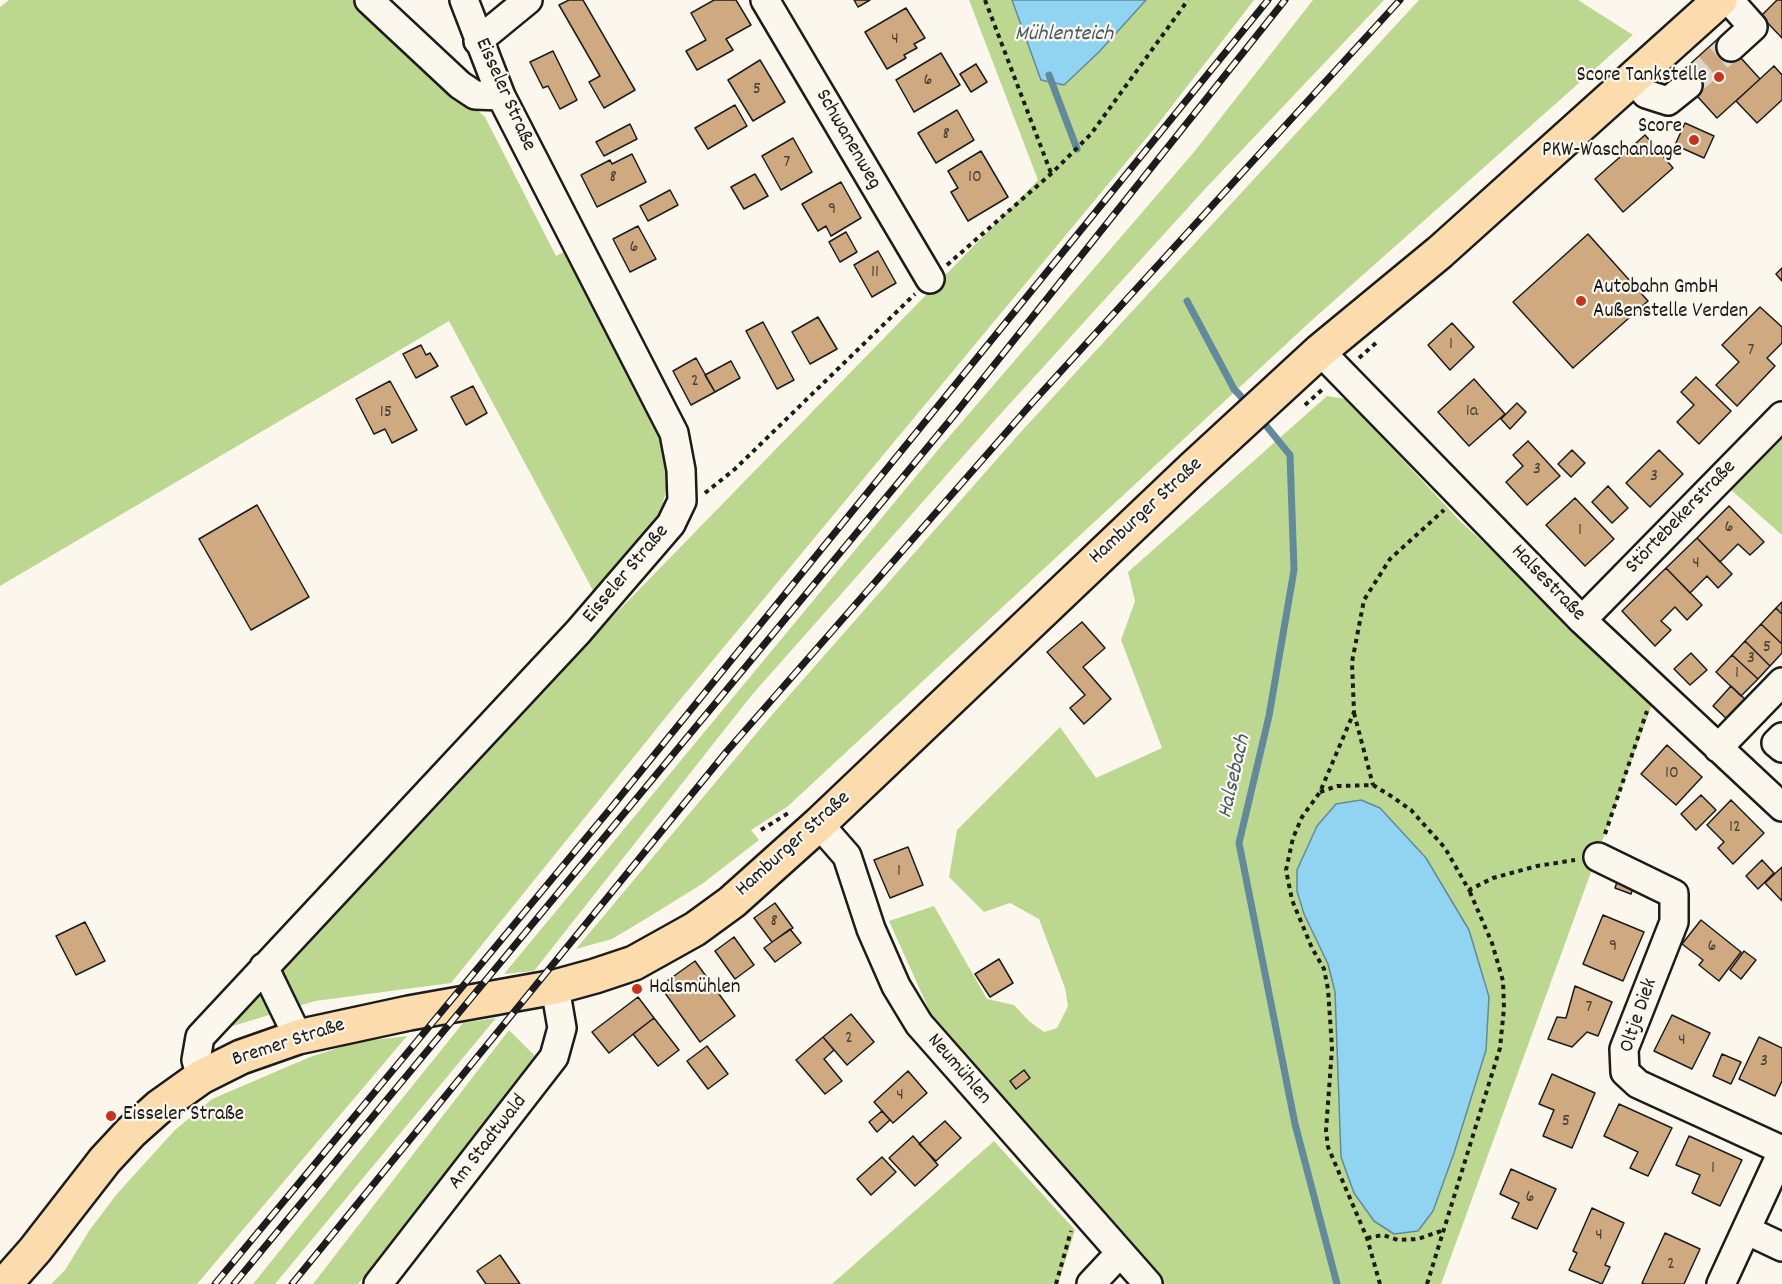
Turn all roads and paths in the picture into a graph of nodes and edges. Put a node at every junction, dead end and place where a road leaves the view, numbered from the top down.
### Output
1 (369, 0) edge
2 (464, 0) edge
3 (528, 0) edge
4 (765, 0) edge
5 (985, 0) edge
6 (1188, 0) edge
7 (1720, 0) edge
8 (1729, 0) edge
9 (478, 41) junction
10 (1731, 47) tunnel mouth
11 (1633, 78) junction
12 (1688, 85) tunnel mouth
13 (501, 96) junction
14 (1052, 173) junction
15 (930, 279) junction
16 (1320, 351) junction
17 (1326, 387) dead end
18 (1303, 406) dead end
19 (1782, 416) edge
20 (1460, 495) junction
21 (681, 501) junction
22 (1582, 620) junction
23 (1782, 682) edge
24 (1654, 690) junction
25 (1354, 712) junction
26 (1782, 737) edge
27 (1718, 748) junction
28 (1782, 748) edge
29 (1373, 785) junction
30 (1320, 792) junction
31 (1782, 807) edge
32 (819, 824) junction
33 (1598, 856) junction
34 (1469, 890) junction
35 (264, 967) junction
36 (555, 987) junction
37 (298, 1037) junction
38 (201, 1077) junction
39 (1782, 1151) edge
40 (1083, 1214) junction
41 (1444, 1230) junction
42 (1746, 1230) junction
43 (1367, 1238) junction
44 (1782, 1247) edge
45 (1119, 1254) junction
46 (5, 1284) edge
47 (378, 1284) edge
48 (1056, 1284) edge
49 (1091, 1284) edge
50 (1148, 1284) edge
51 (1380, 1284) edge
52 (1427, 1284) edge
53 (1721, 1284) edge

1 - 13 street
2 - 9 street, Eisseler Straße
3 - 9 street
4 - 15 street, Schwanenweg
5 - 14 path
6 - 14 path
7 - 11 main road, Hamburger Straße
8 - 10 street
9 - 13 street, Eisseler Straße
11 - 12 street
11 - 16 main road, Hamburger Straße
13 - 21 street, Eisseler Straße
14 - 15 path
15 - 21 path
16 - 20 street, Halsestraße
16 - 32 main road, Hamburger Straße
17 - 18 path
19 - 22 street, Störtebekerstraße
20 - 22 street, Halsestraße
20 - 25 path
21 - 35 street, Eisseler Straße
22 - 24 street, Halsestraße
23 - 27 street
24 - 27 street, Halsestraße
24 - 33 path
25 - 29 path
25 - 30 path
26 - 28 street
27 - 31 street, Halsestraße
29 - 30 path
29 - 34 path
30 - 43 path
32 - 36 main road, Hamburger Straße
32 - 40 street, Neumühlen
33 - 34 path
33 - 39 street, Oltje Diek
34 - 41 path
35 - 37 street
35 - 38 street, Eisseler Straße
36 - 37 main road, Bremer Straße
36 - 47 street, Am Stadtwald
37 - 38 main road, Bremer Straße
38 - 46 main road, Bremer Straße
39 - 42 street
40 - 45 street, Neumühlen
40 - 48 path
41 - 43 path
41 - 52 path
42 - 44 street
42 - 53 street
43 - 51 path
45 - 49 street
45 - 50 street, Neumühlen

